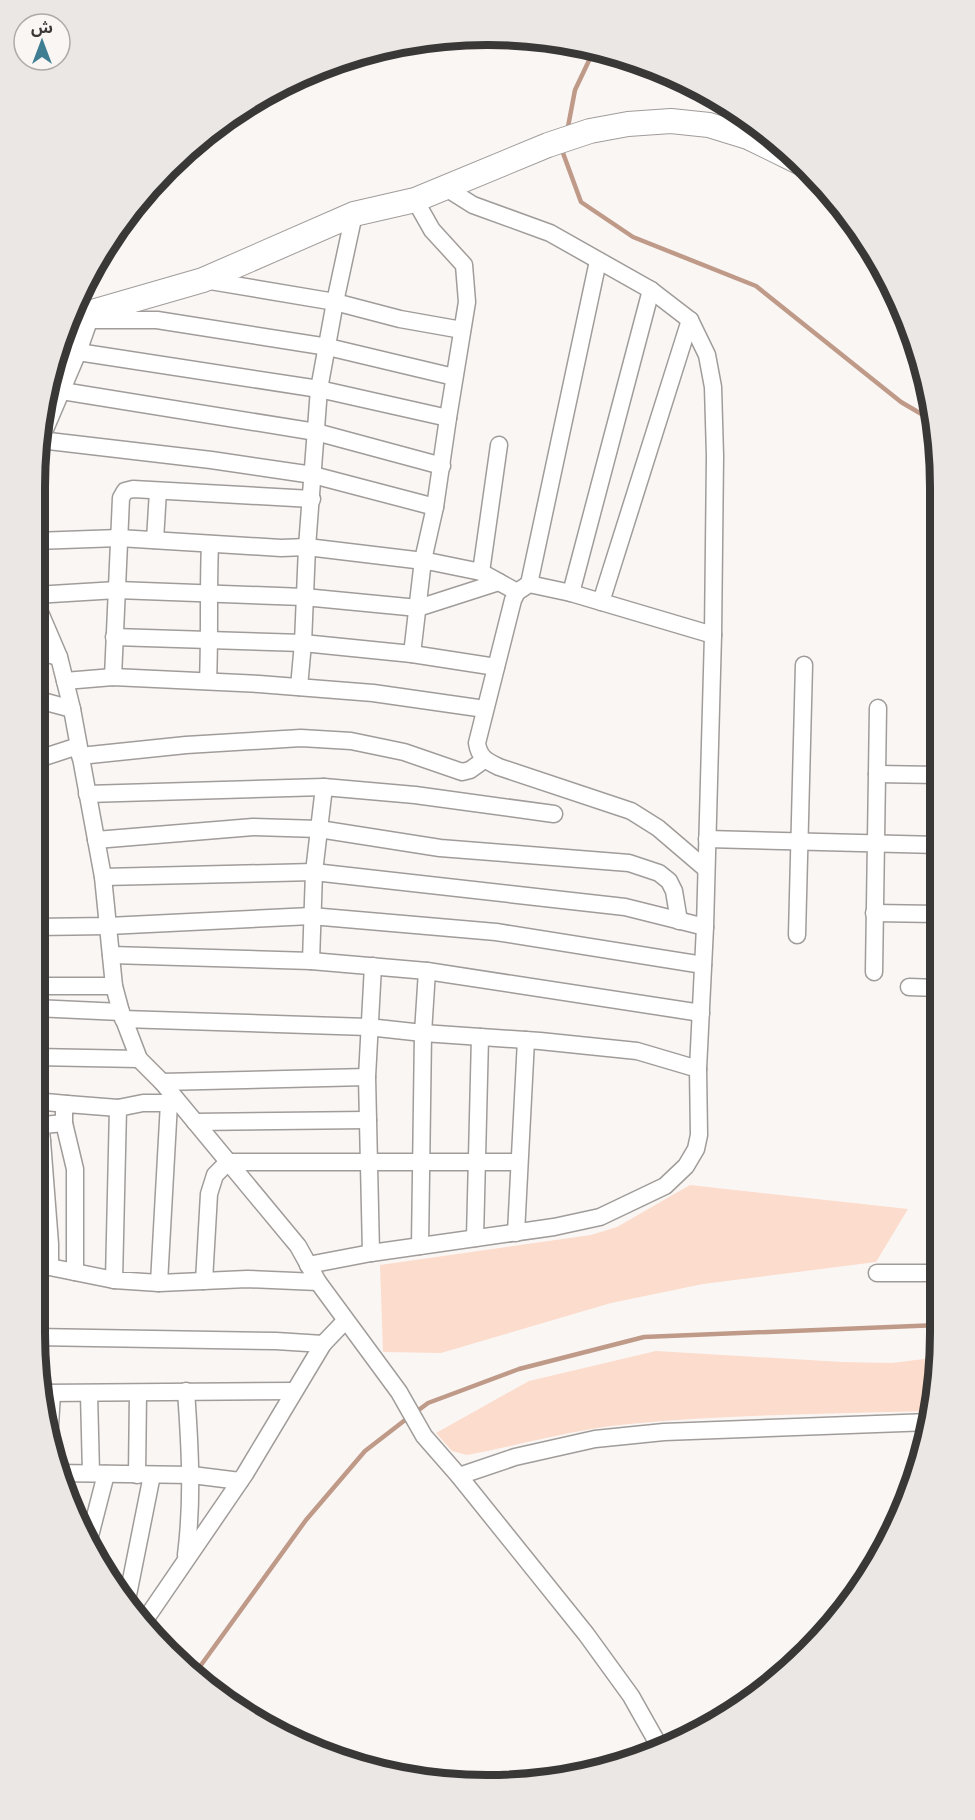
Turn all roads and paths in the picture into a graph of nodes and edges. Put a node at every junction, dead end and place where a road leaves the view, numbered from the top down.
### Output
1 (770, 148) edge
2 (446, 188) junction
3 (415, 200) junction
4 (354, 214) junction
5 (598, 261) junction
6 (203, 280) junction
7 (651, 290) junction
8 (335, 302) junction
9 (84, 316) edge
10 (690, 320) junction
11 (462, 330) junction
12 (328, 347) junction
13 (78, 352) junction
14 (454, 377) junction
15 (319, 389) junction
16 (62, 392) junction
17 (51, 416) edge
18 (448, 418) junction
19 (316, 432) junction
20 (47, 445) edge
21 (499, 445) dead end
22 (442, 466) junction
23 (313, 475) junction
24 (158, 491) junction
25 (312, 500) junction
26 (435, 507) junction
27 (119, 538) junction
28 (155, 540) junction
29 (45, 541) edge
30 (210, 543) junction
31 (307, 547) junction
32 (423, 560) junction
33 (481, 572) junction
34 (499, 582) junction
35 (523, 588) junction
36 (117, 590) junction
37 (571, 593) junction
38 (45, 594) edge
39 (208, 594) junction
40 (304, 597) junction
41 (602, 602) junction
42 (418, 608) junction
43 (45, 624) edge
44 (713, 635) junction
45 (114, 637) junction
46 (210, 640) junction
47 (303, 643) junction
48 (45, 654) edge
49 (412, 654) junction
50 (59, 657) junction
51 (804, 665) dead end
52 (496, 667) junction
53 (113, 677) junction
54 (65, 681) junction
55 (208, 681) junction
56 (299, 687) junction
57 (45, 702) edge
58 (878, 708) dead end
59 (72, 709) junction
60 (485, 709) junction
61 (79, 751) junction
62 (45, 758) edge
63 (484, 760) junction
64 (877, 774) junction
65 (930, 775) edge
66 (324, 787) junction
67 (87, 794) junction
68 (554, 814) dead end
69 (319, 829) junction
70 (707, 839) junction
71 (96, 840) junction
72 (799, 841) junction
73 (875, 843) junction
74 (930, 845) edge
75 (706, 869) junction
76 (314, 872) junction
77 (103, 877) junction
78 (874, 913) junction
79 (930, 914) edge
80 (311, 916) junction
81 (679, 921) junction
82 (108, 926) junction
83 (45, 927) edge
84 (705, 927) junction
85 (797, 935) dead end
86 (111, 956) junction
87 (311, 961) junction
88 (703, 965) junction
89 (373, 966) junction
90 (427, 971) junction
91 (874, 972) dead end
92 (45, 986) edge
93 (114, 986) junction
94 (909, 987) dead end
95 (930, 988) edge
96 (45, 1009) edge
97 (701, 1013) junction
98 (122, 1015) junction
99 (368, 1027) junction
100 (423, 1033) junction
101 (480, 1037) junction
102 (526, 1040) junction
103 (45, 1057) edge
104 (139, 1059) junction
105 (698, 1069) junction
106 (367, 1077) junction
107 (168, 1094) junction
108 (45, 1102) edge
109 (67, 1104) junction
110 (118, 1108) junction
111 (368, 1120) junction
112 (195, 1122) junction
113 (64, 1123) junction
114 (45, 1125) edge
115 (228, 1162) junction
116 (369, 1162) junction
117 (422, 1162) junction
118 (519, 1162) junction
119 (476, 1163) junction
120 (45, 1202) edge
121 (516, 1233) junction
122 (475, 1238) junction
123 (420, 1246) junction
124 (371, 1253) junction
125 (45, 1257) edge
126 (308, 1264) junction
127 (45, 1266) edge
128 (75, 1272) junction
129 (877, 1273) dead end
130 (930, 1273) edge
131 (114, 1280) junction
132 (204, 1281) junction
133 (318, 1282) junction
134 (159, 1283) junction
135 (345, 1321) junction
136 (45, 1337) edge
137 (323, 1344) junction
138 (186, 1391) junction
139 (294, 1391) junction
140 (50, 1393) edge
141 (138, 1393) junction
142 (89, 1394) junction
143 (920, 1422) edge
144 (67, 1473) edge
145 (99, 1474) junction
146 (144, 1475) junction
147 (192, 1475) junction
148 (459, 1476) junction
149 (240, 1481) junction
150 (91, 1528) edge
151 (186, 1558) junction
152 (128, 1590) edge
153 (147, 1615) edge
154 (657, 1741) edge

1 - 2 street
2 - 3 street
2 - 5 street
3 - 4 street
3 - 11 street
4 - 6 street
4 - 8 street
5 - 7 street
5 - 35 street
6 - 8 street
6 - 9 street
7 - 10 street
7 - 37 street
8 - 11 street
8 - 12 street
9 - 12 street
9 - 13 street
10 - 41 street
10 - 44 street
11 - 14 street
12 - 14 street
12 - 15 street
13 - 15 street
13 - 16 street
14 - 18 street
15 - 18 street
15 - 19 street
16 - 17 street
16 - 19 street
18 - 22 street
19 - 22 street
19 - 23 street
20 - 23 street
21 - 33 street
22 - 26 street
23 - 25 street
23 - 26 street
24 - 25 street
24 - 27 street
24 - 28 street
25 - 31 street
26 - 32 street
27 - 28 street
27 - 29 street
27 - 36 street
28 - 30 street
30 - 31 street
30 - 39 street
31 - 32 street
31 - 40 street
32 - 33 street
32 - 42 street
33 - 34 street
34 - 35 street
34 - 42 street
35 - 37 street
35 - 52 street
36 - 38 street
36 - 39 street
36 - 45 street
37 - 41 street
39 - 40 street
39 - 46 street
40 - 42 street
40 - 47 street
41 - 44 street
42 - 49 street
43 - 50 street
44 - 70 street
45 - 46 street
45 - 53 street
46 - 47 street
46 - 55 street
47 - 49 street
47 - 56 street
48 - 50 street
49 - 52 street
50 - 54 street
51 - 72 street
52 - 60 street
53 - 54 street
53 - 55 street
54 - 59 street
55 - 56 street
56 - 60 street
57 - 59 street
58 - 64 street
59 - 61 street
60 - 63 street
61 - 62 street
61 - 63 street
61 - 67 street
63 - 75 street
64 - 65 street
64 - 73 street
66 - 67 street
66 - 68 street
66 - 69 street
67 - 71 street
69 - 71 street
69 - 76 street
69 - 81 street
70 - 72 street
70 - 75 street
71 - 77 street
72 - 73 street
72 - 85 street
73 - 74 street
73 - 78 street
75 - 84 street
76 - 77 street
76 - 80 street
76 - 81 street
77 - 82 street
78 - 79 street
78 - 91 street
80 - 82 street
80 - 87 street
80 - 88 street
81 - 84 street
82 - 83 street
82 - 86 street
84 - 88 street
86 - 87 street
86 - 93 street
87 - 89 street
88 - 97 street
89 - 90 street
89 - 99 street
90 - 97 street
90 - 100 street
92 - 93 street
93 - 98 street
94 - 95 street
96 - 98 street
97 - 105 street
98 - 99 street
98 - 104 street
99 - 100 street
99 - 106 street
100 - 101 street
100 - 117 street
101 - 102 street
101 - 119 street
102 - 105 street
102 - 118 street
103 - 104 street
104 - 107 street
105 - 121 street
106 - 107 street
106 - 111 street
107 - 110 street
107 - 112 street
107 - 134 street
108 - 109 street
109 - 110 street
109 - 113 street
110 - 131 street
111 - 112 street
111 - 116 street
112 - 115 street
113 - 114 street
113 - 128 street
115 - 116 street
115 - 126 street
115 - 132 street
116 - 117 street
116 - 124 street
117 - 119 street
117 - 123 street
118 - 119 street
118 - 121 street
119 - 122 street
120 - 125 street
121 - 122 street
122 - 123 street
123 - 124 street
124 - 126 street
126 - 133 street
127 - 128 street
128 - 131 street
129 - 130 street
131 - 134 street
132 - 133 street
132 - 134 street
133 - 135 street
135 - 137 street
135 - 148 street
136 - 137 street
137 - 139 street
138 - 139 street
138 - 141 street
138 - 147 street
139 - 149 street
140 - 142 street
141 - 142 street
141 - 146 street
142 - 145 street
143 - 148 street
144 - 145 street
145 - 146 street
145 - 150 street
146 - 147 street
146 - 152 street
147 - 149 street
147 - 151 street
148 - 154 street
149 - 151 street
151 - 153 street

